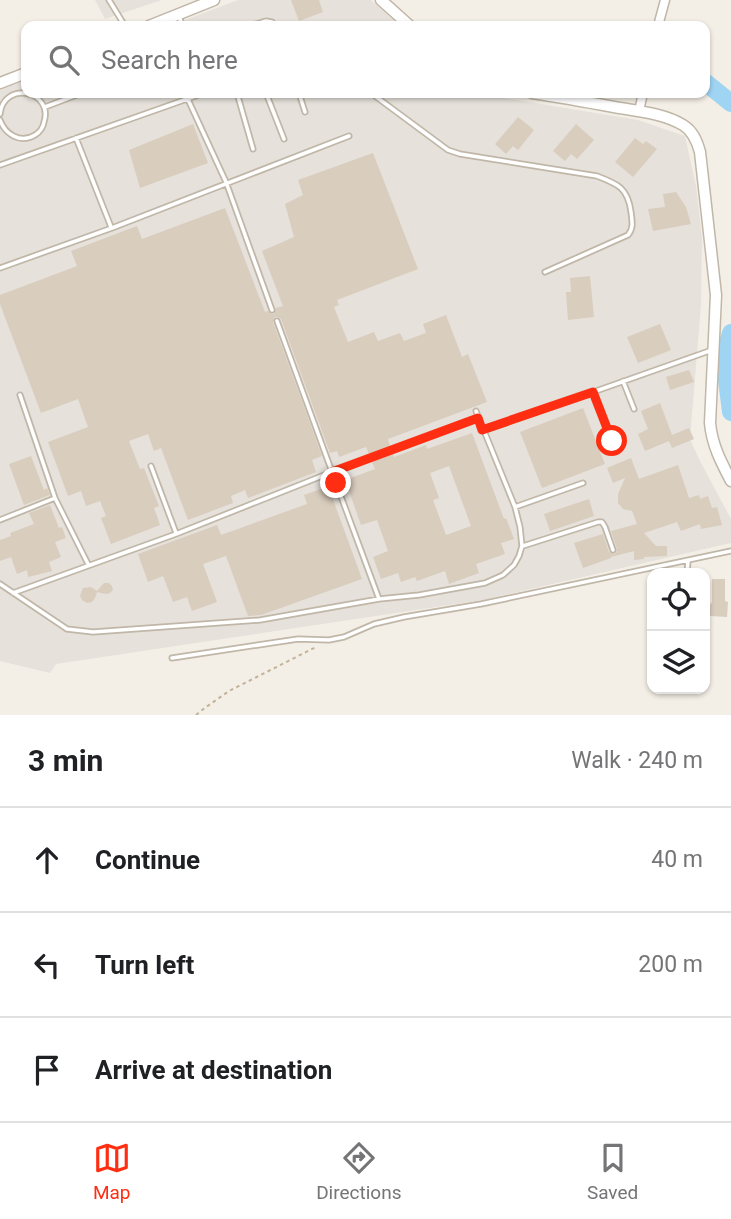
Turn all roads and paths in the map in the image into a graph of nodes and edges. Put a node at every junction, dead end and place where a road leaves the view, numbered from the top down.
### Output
1 (109, 0) edge
2 (214, 0) edge
3 (381, 0) edge
4 (665, 0) edge
5 (178, 15) junction
6 (122, 21) edge
7 (167, 21) edge
8 (181, 21) edge
9 (404, 21) edge
10 (659, 21) edge
11 (21, 75) edge
12 (0, 83) edge
13 (21, 93) edge
14 (38, 98) edge
15 (69, 98) edge
16 (190, 98) edge
17 (238, 98) edge
18 (269, 98) edge
19 (301, 98) edge
20 (378, 98) edge
21 (562, 98) edge
22 (642, 98) edge
23 (187, 99) junction
24 (45, 107) junction
25 (639, 111) junction
26 (305, 112) dead end
27 (0, 114) edge
28 (0, 120) edge
29 (349, 136) dead end
30 (76, 138) junction
31 (284, 139) dead end
32 (253, 149) dead end
33 (0, 165) edge
34 (226, 182) junction
35 (112, 228) junction
36 (0, 267) edge
37 (545, 271) dead end
38 (272, 310) dead end
39 (277, 321) dead end
40 (714, 349) junction
41 (623, 381) junction
42 (593, 392) junction
43 (20, 395) dead end
44 (634, 409) dead end
45 (475, 411) dead end
46 (478, 418) junction
47 (482, 430) junction
48 (612, 441) dead end
49 (152, 466) dead end
50 (332, 472) junction
51 (731, 481) edge
52 (336, 483) dead end
53 (583, 483) dead end
54 (339, 491) dead end
55 (55, 498) junction
56 (515, 507) junction
57 (0, 520) edge
58 (176, 534) junction
59 (522, 546) junction
60 (613, 550) dead end
61 (731, 551) edge
62 (688, 561) junction
63 (89, 564) junction
64 (687, 568) edge
65 (0, 584) edge
66 (13, 593) junction
67 (379, 599) junction
68 (329, 640) junction
69 (172, 658) dead end
70 (197, 715) edge

1 - 6 lane
2 - 5 street
3 - 9 street
4 - 10 street
5 - 7 street
5 - 8 lane
11 - 12 street
13 - 27 lane
14 - 24 lane
15 - 24 lane
16 - 23 lane
17 - 32 lane
18 - 31 lane
19 - 26 lane
20 - 37 lane
21 - 25 street
22 - 25 street
23 - 30 lane
23 - 34 lane
24 - 28 lane
25 - 40 street
29 - 34 lane
30 - 33 lane
30 - 35 lane
34 - 35 lane
34 - 38 lane
35 - 36 lane
39 - 50 lane
40 - 41 lane
40 - 51 street
41 - 42 lane
41 - 44 lane
42 - 47 lane
42 - 48 lane
43 - 55 lane
45 - 46 lane
46 - 47 lane
46 - 50 lane
47 - 56 lane
49 - 58 lane
50 - 52 lane
50 - 58 lane
53 - 56 lane
54 - 67 lane
55 - 57 lane
55 - 63 lane
56 - 59 lane
58 - 63 lane
59 - 60 lane
59 - 67 lane
61 - 62 lane
62 - 64 lane
62 - 68 lane
63 - 66 lane
65 - 66 lane
66 - 67 lane
68 - 69 lane
68 - 70 path

